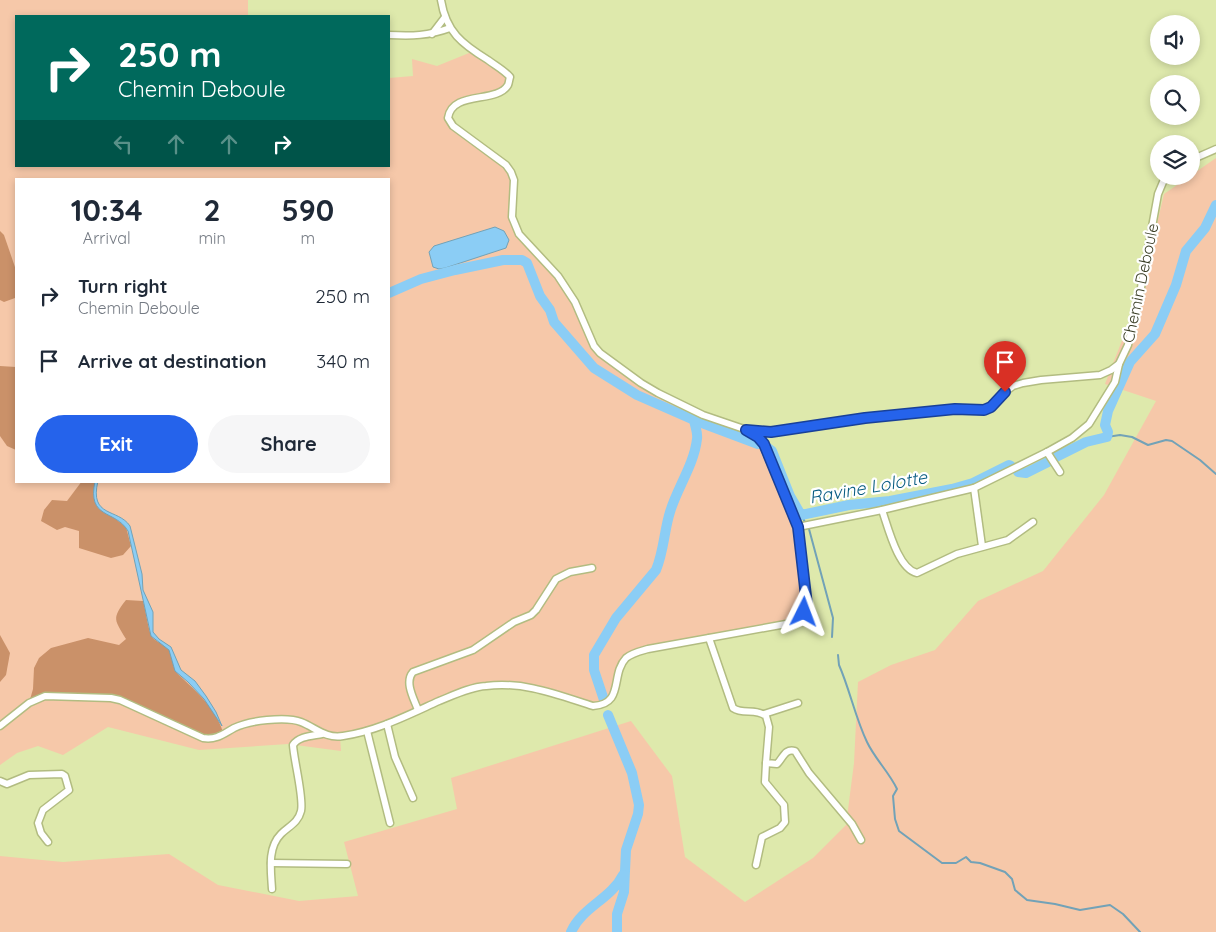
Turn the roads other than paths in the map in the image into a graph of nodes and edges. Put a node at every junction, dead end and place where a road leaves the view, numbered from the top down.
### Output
1 (442, 0) edge
2 (445, 17) junction
3 (450, 28) junction
4 (432, 34) junction
5 (390, 35) edge
6 (1216, 149) edge
7 (1200, 156) edge
8 (1162, 185) edge
9 (1118, 364) junction
10 (746, 430) junction
11 (1047, 452) junction
12 (1060, 472) dead end
13 (974, 488) junction
14 (882, 510) junction
15 (1033, 522) dead end
16 (798, 527) junction
17 (982, 546) junction
18 (592, 568) dead end
19 (709, 638) junction
20 (798, 703) dead end
21 (418, 710) junction
22 (764, 714) junction
23 (387, 724) junction
24 (0, 726) edge
25 (367, 731) junction
26 (322, 734) junction
27 (766, 763) junction
28 (0, 781) edge
29 (413, 798) dead end
30 (390, 823) dead end
31 (860, 840) dead end
32 (48, 842) dead end
33 (270, 861) junction
34 (347, 864) dead end
35 (756, 864) dead end
36 (272, 889) dead end

1 - 2 street
2 - 3 street
2 - 4 street
3 - 4 street
3 - 10 street
4 - 5 street
6 - 7 street
8 - 9 street, Chemin Deboule
9 - 10 street, Chemin Deboule
9 - 11 street
10 - 16 street
11 - 12 street
11 - 13 street
13 - 14 street
13 - 17 street
14 - 16 street
14 - 17 street
15 - 17 street
16 - 19 street
18 - 21 street
19 - 21 street
19 - 22 street
20 - 22 street
21 - 23 street
22 - 27 street
23 - 25 street
23 - 29 street
24 - 26 street
25 - 26 street
25 - 30 street
26 - 33 street
27 - 31 street
27 - 35 street
28 - 32 street
33 - 34 street
33 - 36 street

